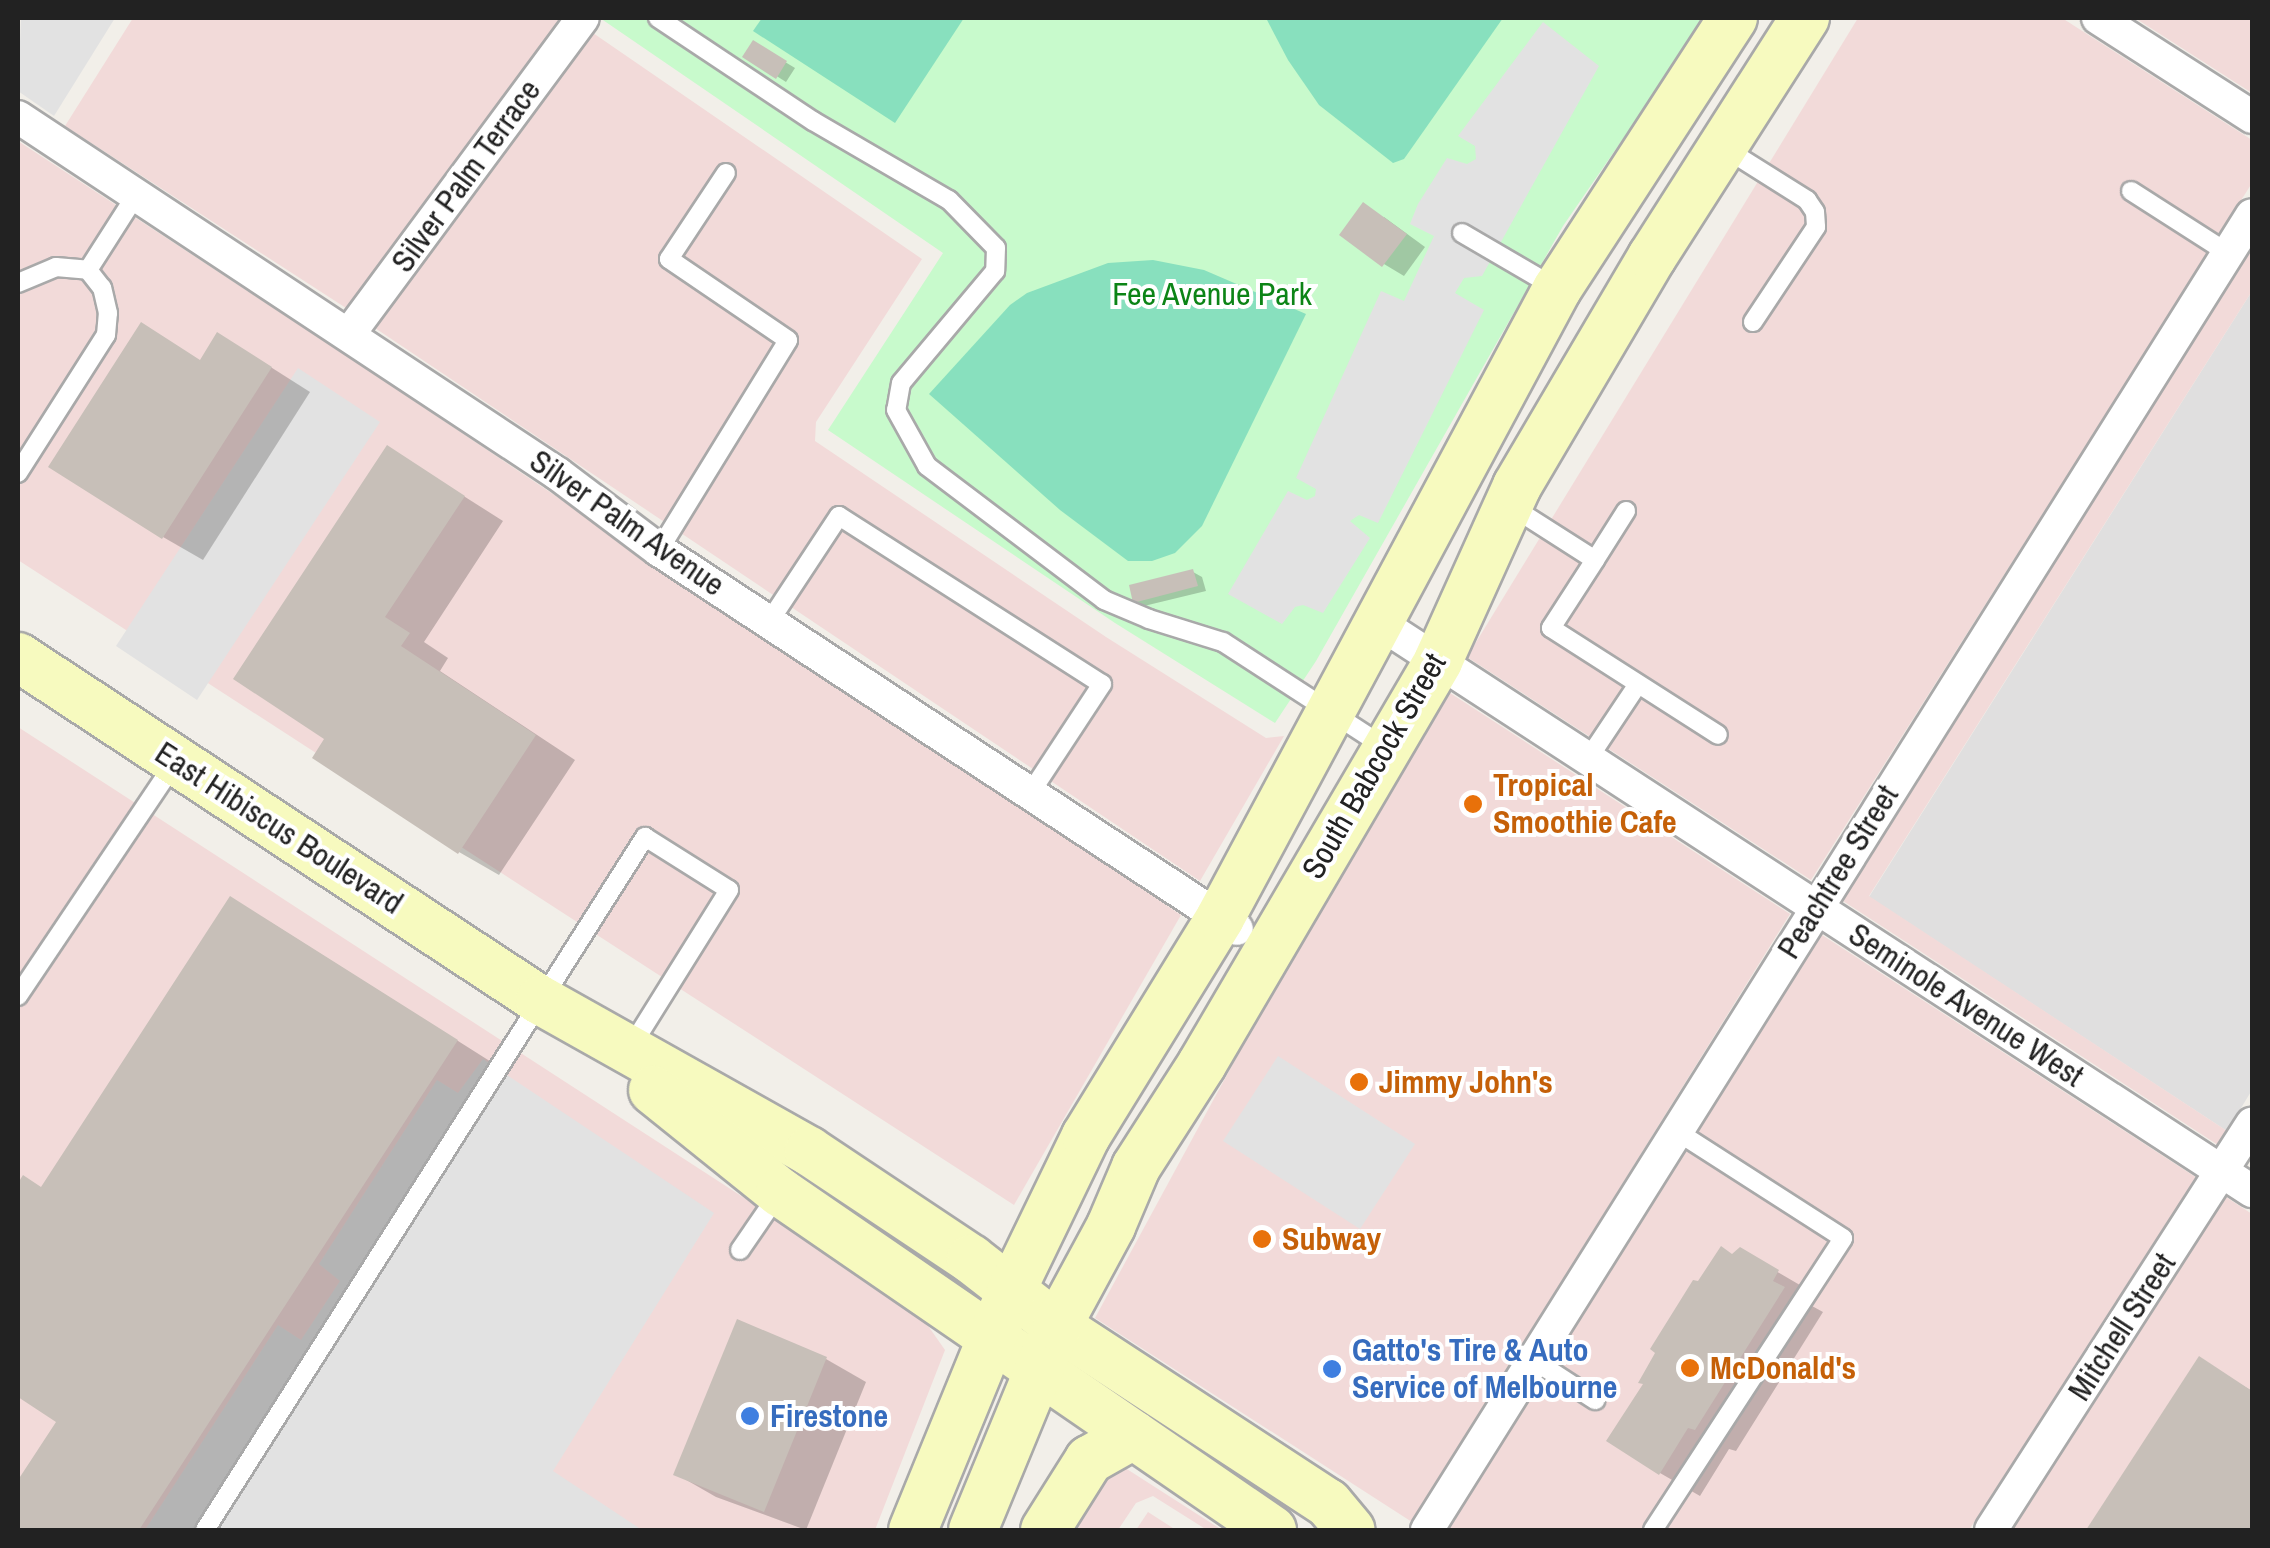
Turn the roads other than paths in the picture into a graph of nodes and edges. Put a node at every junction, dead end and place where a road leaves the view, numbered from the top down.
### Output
1 (583, 18) edge
2 (658, 18) edge
3 (1733, 18) edge
4 (1806, 18) edge
5 (2098, 18) edge
6 (2252, 116) edge
7 (18, 118) edge
8 (1723, 147) junction
9 (726, 174) dead end
10 (2131, 190) dead end
11 (136, 195) junction
12 (2252, 215) edge
13 (1462, 232) dead end
14 (2228, 253) junction
15 (88, 270) junction
16 (18, 282) edge
17 (1557, 289) junction
18 (1753, 322) dead end
19 (350, 334) junction
20 (18, 473) edge
21 (1509, 505) junction
22 (1626, 512) dead end
23 (659, 550) junction
24 (1595, 560) junction
25 (769, 622) junction
26 (1378, 622) junction
27 (18, 657) edge
28 (1438, 661) junction
29 (1638, 684) junction
30 (1333, 710) junction
31 (1718, 735) dead end
32 (1386, 748) junction
33 (1588, 759) junction
34 (176, 761) junction
35 (1032, 792) junction
36 (1815, 906) junction
37 (1228, 924) junction
38 (18, 996) edge
39 (540, 1000) junction
40 (629, 1050) junction
41 (2252, 1123) edge
42 (1678, 1132) junction
43 (2222, 1171) junction
44 (2252, 1191) edge
45 (780, 1192) junction
46 (740, 1250) dead end
47 (1010, 1291) junction
48 (1057, 1326) junction
49 (993, 1337) junction
50 (1535, 1361) junction
51 (1040, 1371) junction
52 (1595, 1400) dead end
53 (1133, 1435) junction
54 (205, 1530) edge
55 (913, 1530) edge
56 (973, 1530) edge
57 (1045, 1530) edge
58 (1272, 1530) edge
59 (1351, 1530) edge
60 (1427, 1530) edge
61 (1653, 1530) edge
62 (1990, 1530) edge

1 - 19 street, Silver Palm Terrace
2 - 30 lane
3 - 17 main road, South Babcock Street
4 - 8 main road, South Babcock Street
5 - 6 street
7 - 11 street, Silver Palm Avenue
8 - 18 lane
8 - 21 main road, South Babcock Street
9 - 23 lane
10 - 14 lane
11 - 15 lane
11 - 19 street, Silver Palm Avenue
12 - 14 street, Peachtree Street
13 - 17 lane
14 - 36 street, Peachtree Street
15 - 16 lane
15 - 20 lane
17 - 26 main road, South Babcock Street
19 - 23 street, Silver Palm Avenue
21 - 24 lane
21 - 28 main road, South Babcock Street
22 - 24 lane
23 - 25 street, Silver Palm Avenue
24 - 29 lane
25 - 35 street, Silver Palm Avenue
25 - 35 lane
26 - 28 street, Seminole Avenue West
26 - 30 main road, South Babcock Street
27 - 34 main road, East Hibiscus Boulevard
28 - 32 main road, South Babcock Street
28 - 33 street, Seminole Avenue West
29 - 31 lane
29 - 33 lane
30 - 32 lane
30 - 37 main road, South Babcock Street
32 - 48 main road, South Babcock Street
33 - 36 street, Seminole Avenue West
34 - 38 lane
34 - 39 main road, East Hibiscus Boulevard
35 - 37 street, Silver Palm Avenue
36 - 42 street, Peachtree Street
36 - 43 street, Seminole Avenue West
37 - 47 main road, South Babcock Street
39 - 40 main road, East Hibiscus Boulevard
39 - 40 lane
39 - 45 main road, East Hibiscus Boulevard
39 - 54 lane
40 - 47 main road, East Hibiscus Boulevard
41 - 43 street, Mitchell Street
42 - 50 street, Peachtree Street
42 - 61 lane
43 - 44 street, Seminole Avenue West
43 - 62 street, Mitchell Street
45 - 46 lane
45 - 49 main road, East Hibiscus Boulevard
47 - 48 main road, East Hibiscus Boulevard
47 - 49 main road, South Babcock Street
48 - 51 main road, South Babcock Street
48 - 59 main road, East Hibiscus Boulevard
49 - 51 main road, East Hibiscus Boulevard
49 - 55 main road, South Babcock Street
50 - 52 lane
50 - 60 street, Peachtree Street
51 - 53 main road, East Hibiscus Boulevard
51 - 56 main road, South Babcock Street
53 - 57 main road
53 - 58 main road, East Hibiscus Boulevard

